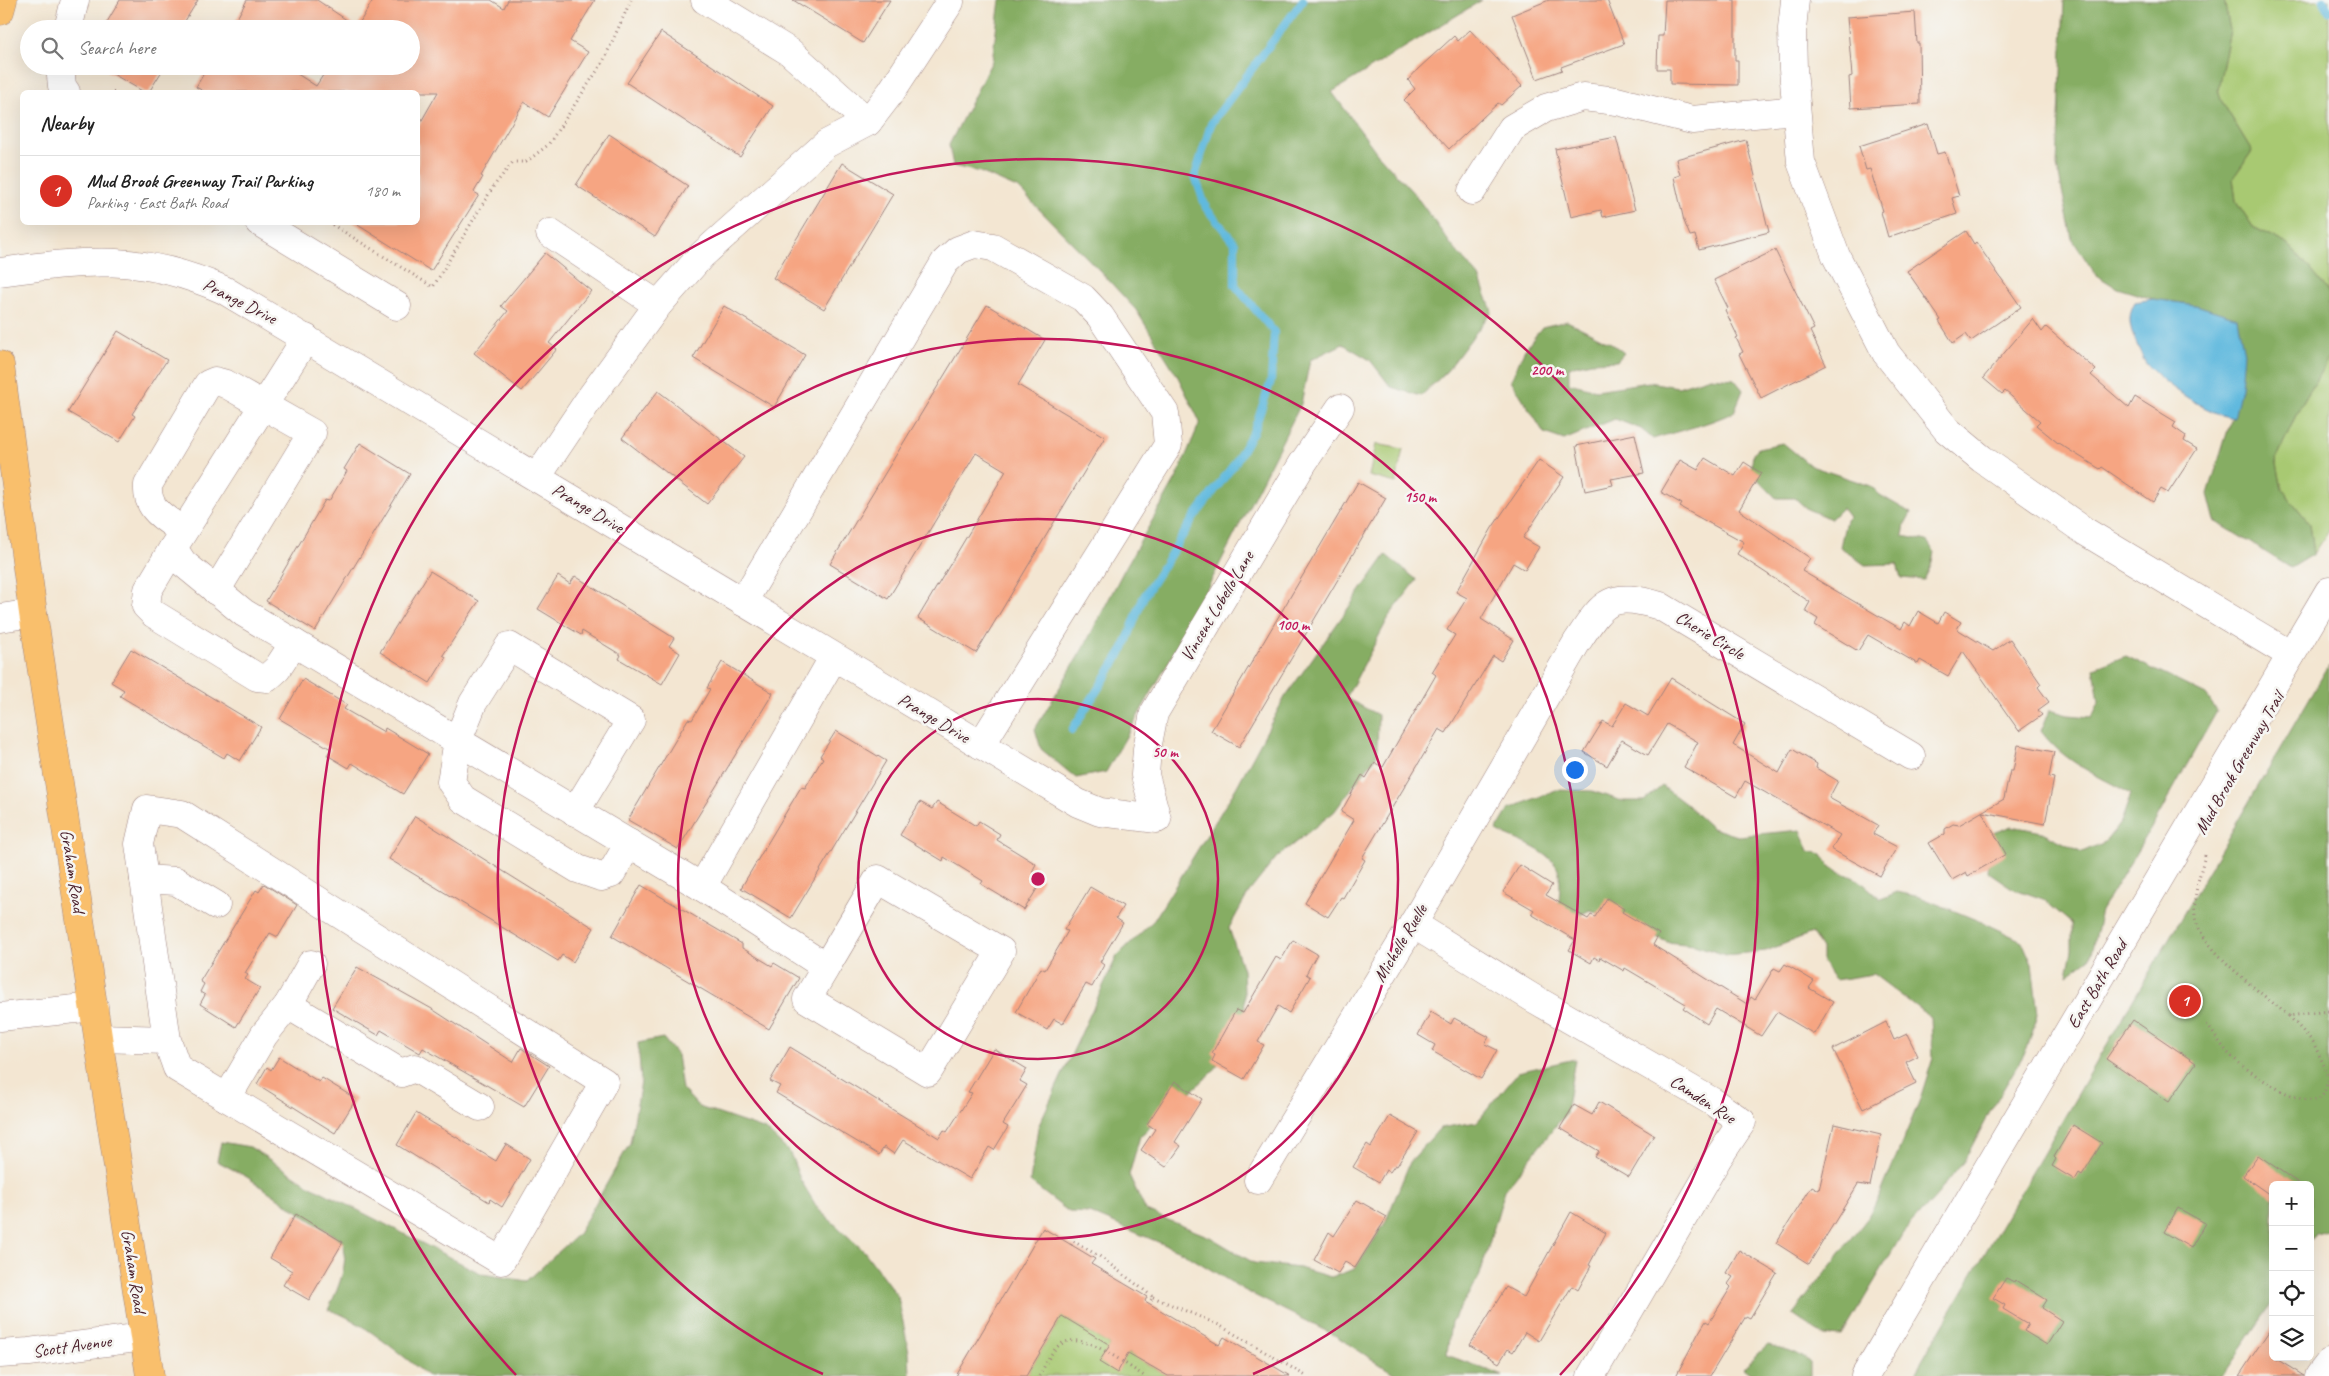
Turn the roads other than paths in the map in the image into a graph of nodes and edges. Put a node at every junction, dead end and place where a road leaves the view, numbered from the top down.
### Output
1 (3, 0) edge
2 (75, 0) edge
3 (705, 0) edge
4 (1795, 0) edge
5 (950, 2) dead end
6 (0, 11) edge
7 (70, 20) edge
8 (61, 75) edge
9 (65, 90) edge
10 (1796, 110) junction
11 (868, 122) junction
12 (1472, 191) dead end
13 (264, 225) edge
14 (550, 233) dead end
15 (0, 272) edge
16 (658, 305) junction
17 (397, 306) dead end
18 (306, 338) junction
19 (0, 365) edge
20 (264, 404) junction
21 (1340, 408) dead end
22 (537, 477) junction
23 (178, 539) junction
24 (216, 591) junction
25 (2329, 591) edge
26 (743, 602) junction
27 (33, 613) junction
28 (0, 618) edge
29 (294, 643) junction
30 (2291, 655) junction
31 (833, 658) junction
32 (1540, 705) joint
33 (458, 740) junction
34 (981, 746) junction
35 (1911, 756) dead end
36 (576, 812) junction
37 (1157, 819) joint
38 (629, 843) junction
39 (144, 878) junction
40 (702, 888) junction
41 (216, 905) dead end
42 (1412, 924) junction
43 (311, 964) dead end
44 (826, 967) junction
45 (288, 1005) junction
46 (94, 1008) junction
47 (0, 1017) edge
48 (99, 1038) junction
49 (167, 1040) junction
50 (227, 1098) junction
51 (480, 1107) dead end
52 (1258, 1180) dead end
53 (144, 1337) junction
54 (0, 1354) edge
55 (2329, 1363) edge
56 (150, 1376) edge
57 (1591, 1376) edge
58 (1865, 1376) edge
59 (2319, 1376) edge

1 - 6 main road
2 - 7 street
3 - 11 street
4 - 10 street
5 - 11 street
8 - 9 street
10 - 12 street
10 - 30 street
11 - 16 street
13 - 17 street
14 - 16 street
15 - 18 street, Prange Drive
16 - 22 street
18 - 20 street
18 - 22 street, Prange Drive
19 - 27 main road, Graham Road
20 - 23 street
20 - 23 street
20 - 24 street
21 - 37 street, Vincent Lobello Lane
22 - 26 street, Prange Drive
23 - 24 street
23 - 29 street
24 - 29 street
25 - 30 street, East Bath Road
26 - 31 street, Prange Drive
26 - 34 street
27 - 28 street
27 - 46 main road, Graham Road
29 - 33 street
30 - 58 street, East Bath Road
31 - 34 street, Prange Drive
31 - 40 street
32 - 35 street, Cherie Circle
32 - 42 street, Michelle Ruelle
33 - 36 street
33 - 36 street
33 - 38 street
34 - 37 street, Prange Drive
36 - 38 street
38 - 40 street
39 - 41 street
39 - 49 street
39 - 50 street
40 - 44 street
42 - 52 street, Michelle Ruelle
42 - 57 street, Camden Rue
43 - 45 street
44 - 44 street
45 - 50 street
45 - 51 street
46 - 47 street
46 - 48 main road, Graham Road
48 - 49 street
48 - 53 main road, Graham Road
49 - 50 street
53 - 54 street, Scott Avenue
53 - 56 main road, Graham Road
55 - 59 street

